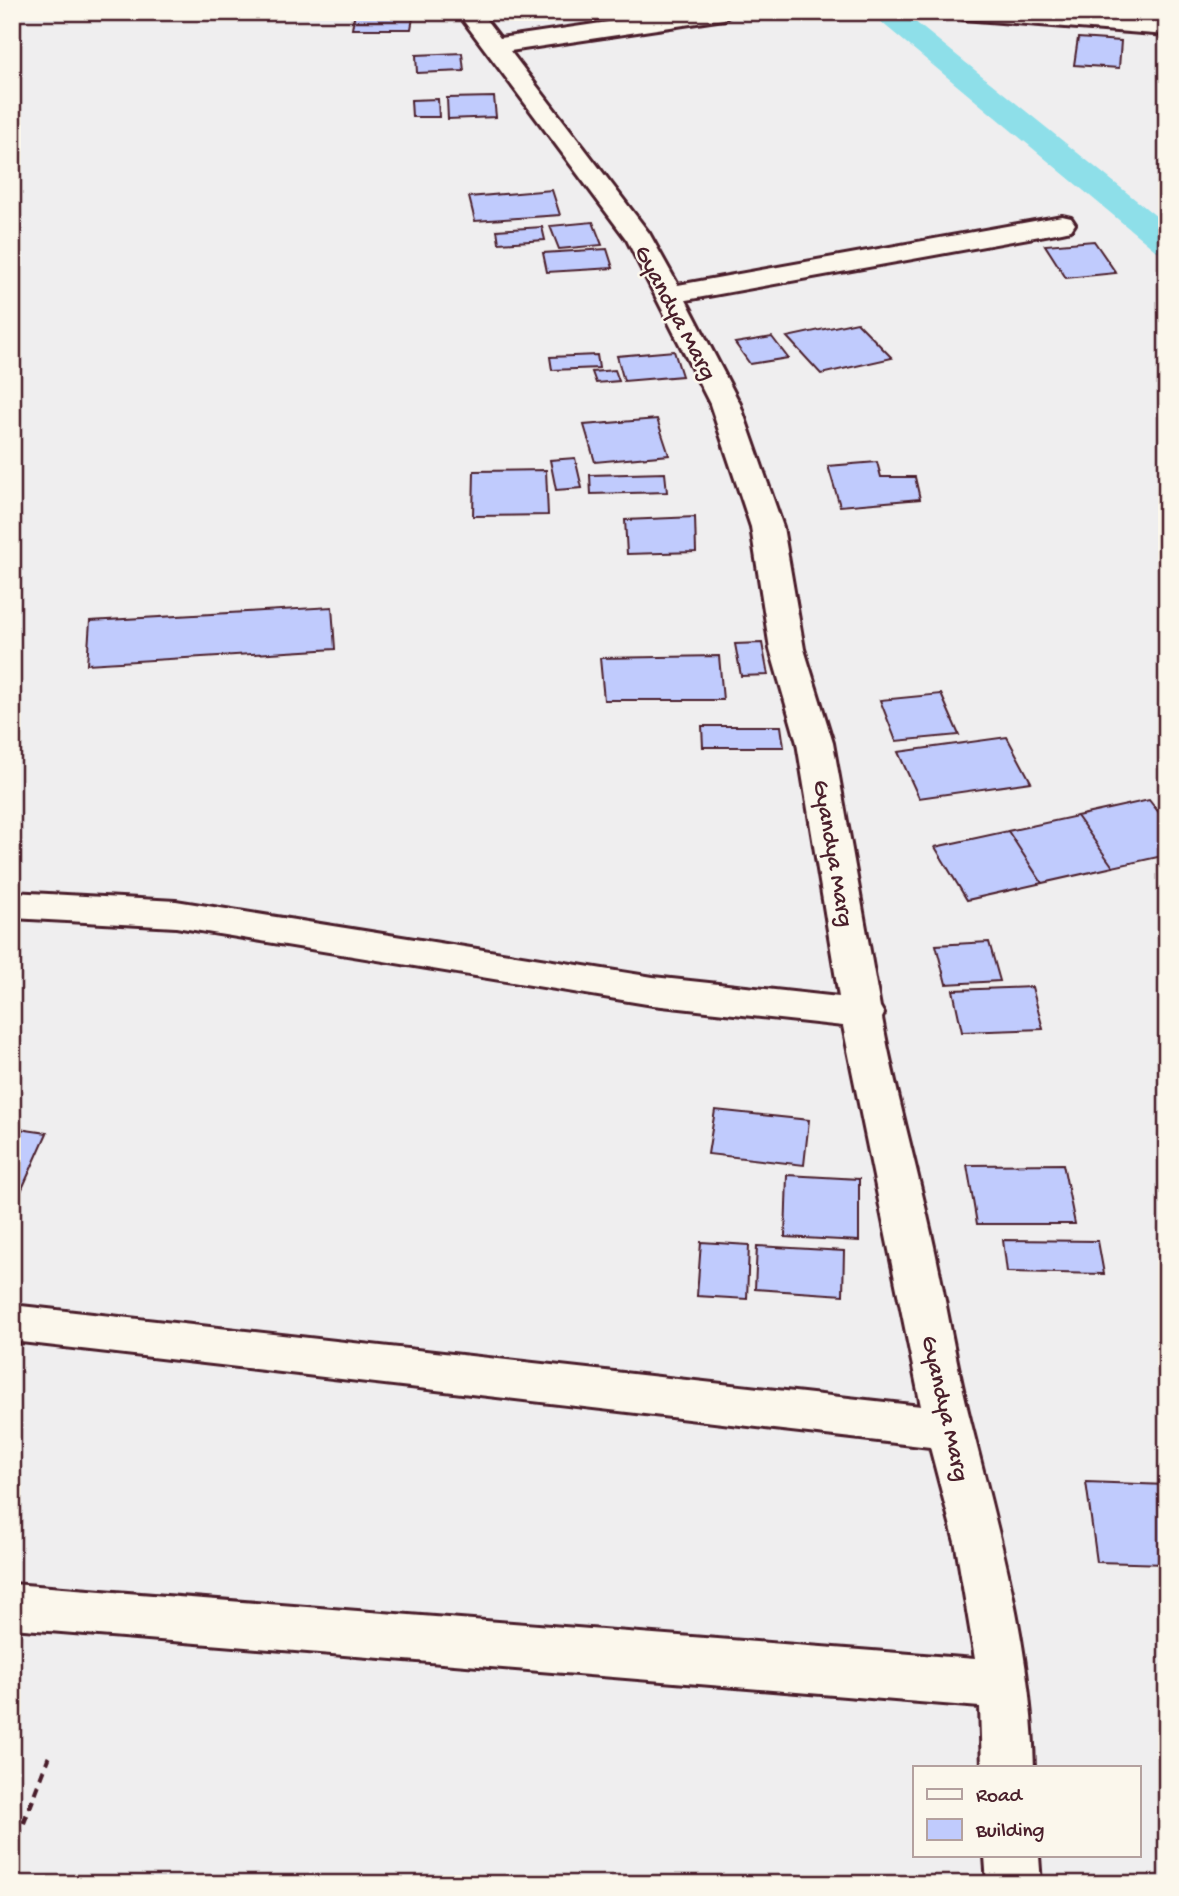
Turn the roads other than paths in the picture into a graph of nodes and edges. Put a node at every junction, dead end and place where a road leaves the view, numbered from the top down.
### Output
1 (468, 12) edge
2 (721, 12) edge
3 (962, 12) edge
4 (1167, 28) edge
5 (494, 46) junction
6 (1062, 224) dead end
7 (670, 295) junction
8 (12, 905) edge
9 (864, 1014) junction
10 (12, 1323) edge
11 (949, 1429) junction
12 (12, 1606) edge
13 (1005, 1685) junction
14 (1008, 1766) edge
15 (1012, 1857) edge
16 (1014, 1884) edge

1 - 5 street, Gyandya Marg
2 - 5 street
3 - 4 street
5 - 7 street, Gyandya Marg
6 - 7 street
7 - 9 street, Gyandya Marg
8 - 9 street
9 - 11 street, Gyandya Marg
10 - 11 street
11 - 13 street, Gyandya Marg
12 - 13 street
13 - 14 street, Gyandya Marg
15 - 16 street

